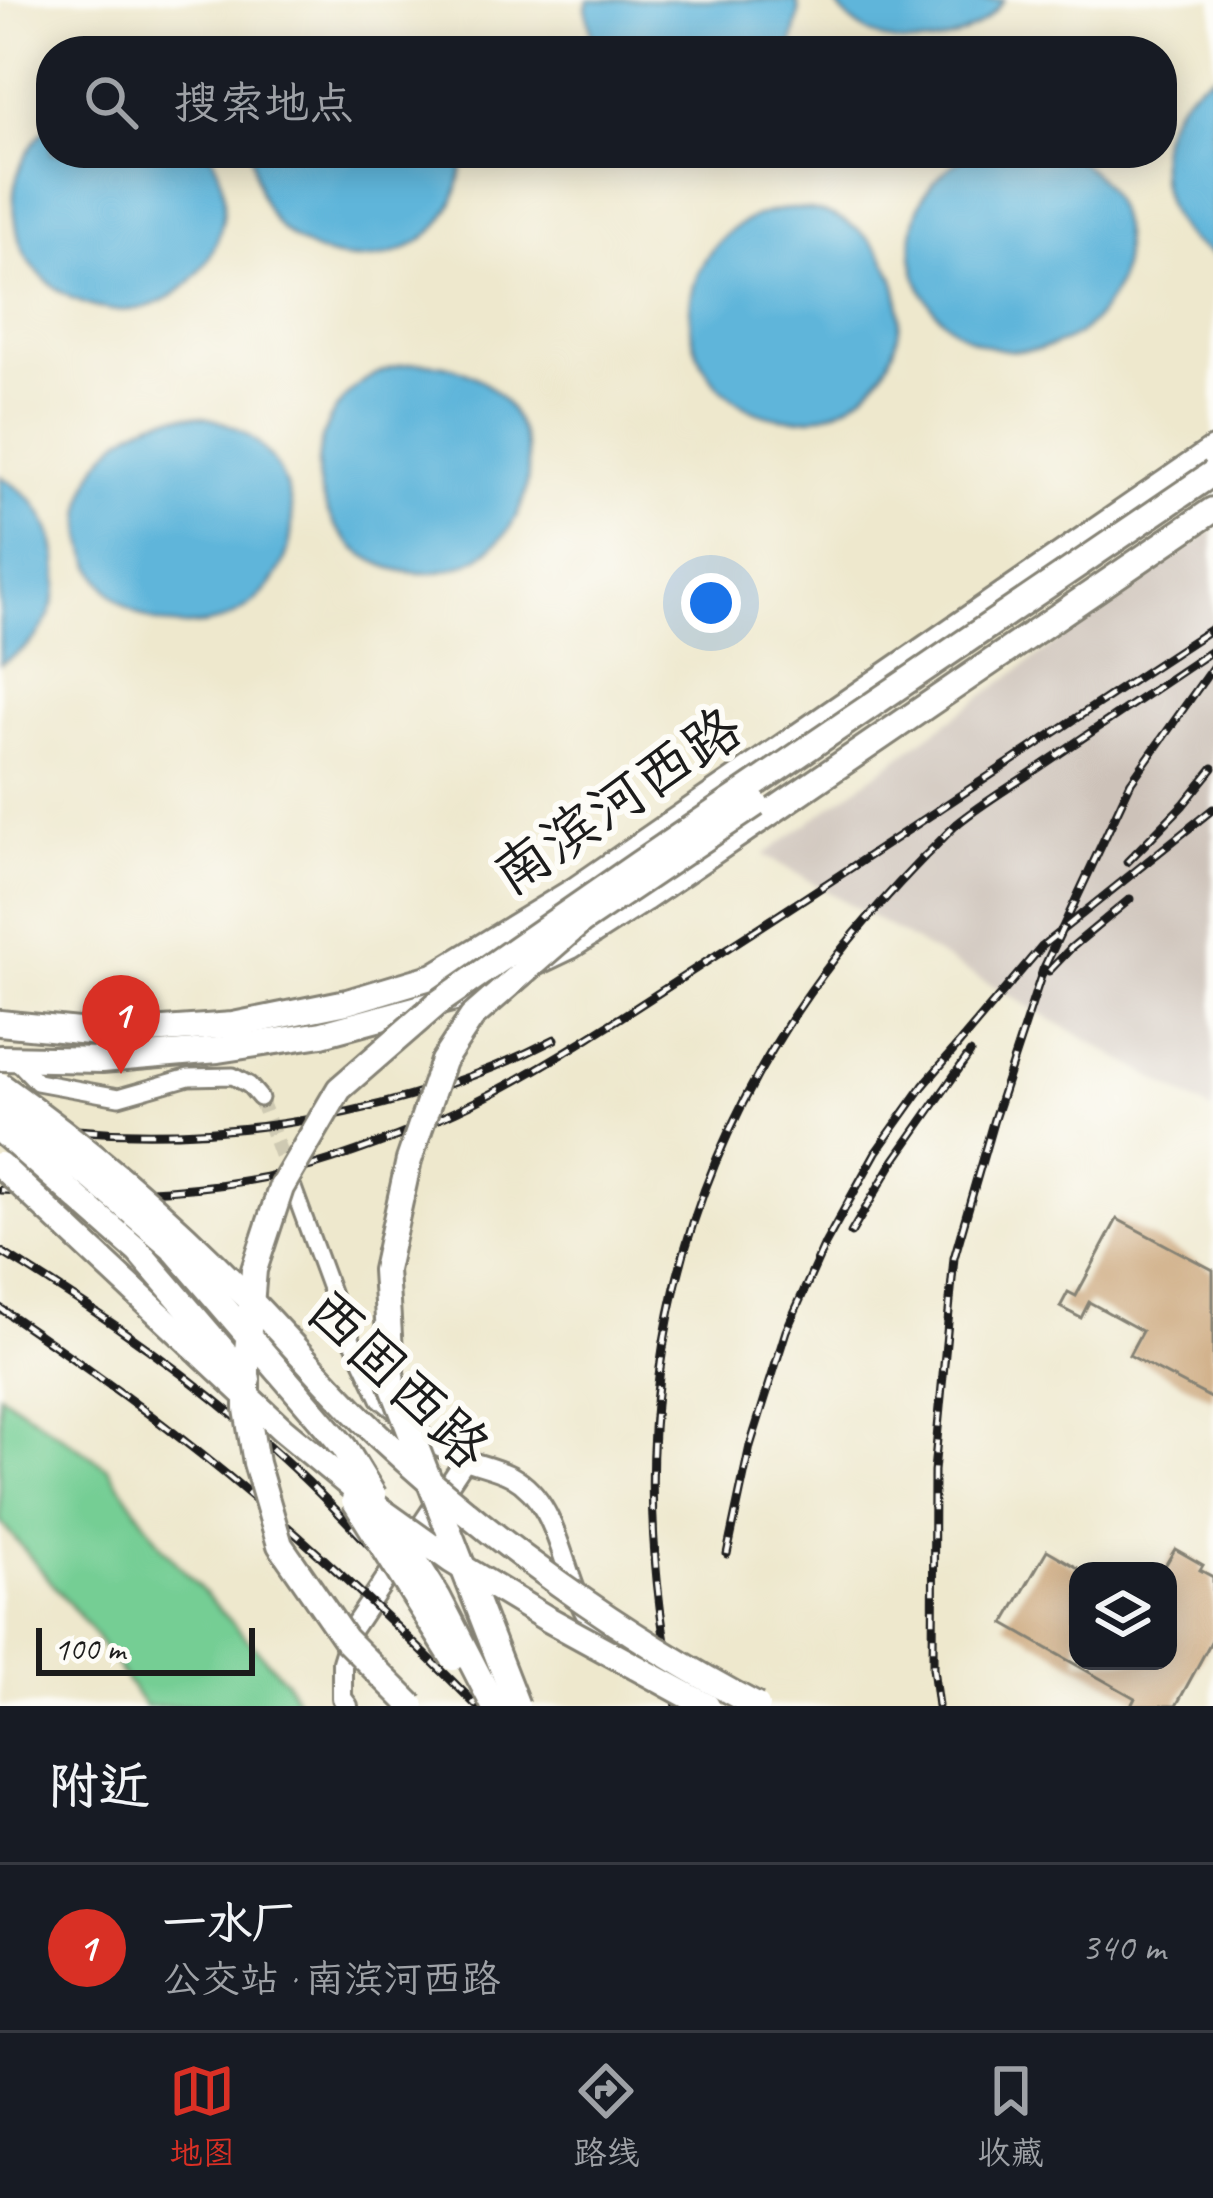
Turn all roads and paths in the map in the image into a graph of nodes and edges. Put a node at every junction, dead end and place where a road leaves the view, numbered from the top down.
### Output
1 (1213, 451) edge
2 (1213, 472) edge
3 (1213, 490) edge
4 (1213, 510) edge
5 (0, 1023) edge
6 (7, 1058) edge
7 (0, 1085) edge
8 (260, 1098) dead end
9 (0, 1108) edge
10 (0, 1130) edge
11 (0, 1165) edge
12 (287, 1174) tunnel mouth
13 (465, 1460) junction
14 (636, 1662) dead end
15 (746, 1701) edge
16 (348, 1706) edge
17 (412, 1706) edge
18 (478, 1706) edge
19 (494, 1706) edge
20 (517, 1706) edge
21 (707, 1706) edge
22 (778, 1706) edge

1 - 5 highway, 南滨河西路
2 - 17 highway, bridge
3 - 20 highway, bridge
4 - 6 highway, 南滨河西路
6 - 8 street
7 - 15 highway, 西固西路, bridge
9 - 19 highway, bridge
10 - 18 highway, bridge
11 - 21 highway, 西固西路, bridge
12 - 13 street
13 - 14 street
13 - 16 street
15 - 22 street

